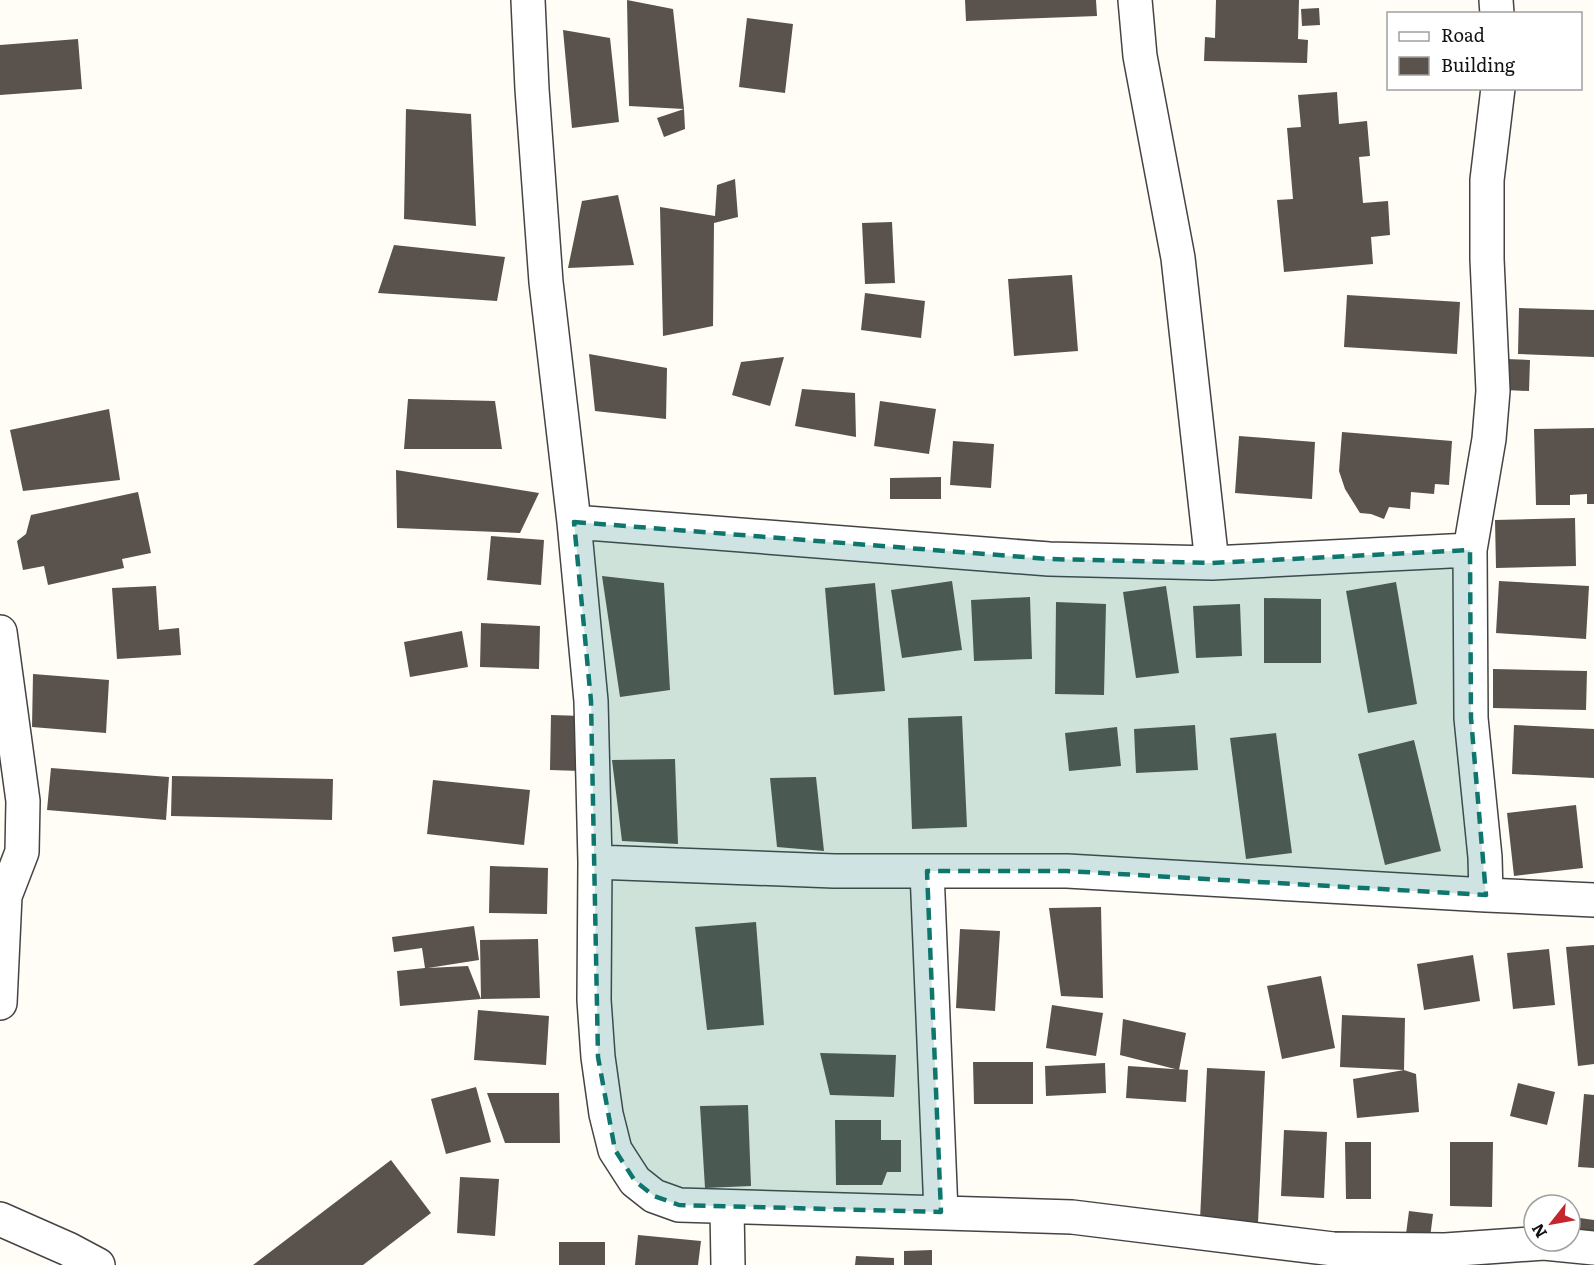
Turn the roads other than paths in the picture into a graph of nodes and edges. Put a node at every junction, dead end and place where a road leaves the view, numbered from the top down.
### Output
1 (528, 0) edge
2 (1136, 0) edge
3 (1498, 90) edge
4 (574, 522) junction
5 (1470, 550) junction
6 (1212, 562) junction
7 (0, 632) edge
8 (595, 862) junction
9 (927, 871) junction
10 (1486, 895) junction
11 (1594, 900) edge
12 (1, 913) edge
13 (0, 1003) edge
14 (727, 1208) junction
15 (941, 1212) junction
16 (0, 1219) edge
17 (1594, 1248) edge
18 (1415, 1257) edge
19 (98, 1265) edge
20 (728, 1265) edge

1 - 4 street
2 - 6 street
3 - 5 street
4 - 6 street
4 - 8 street
5 - 6 street
5 - 10 street
7 - 12 street
8 - 9 street
8 - 14 street
9 - 10 street
9 - 15 street
10 - 11 street
12 - 13 street
14 - 15 street
14 - 20 street
15 - 18 street
16 - 19 street
17 - 18 street

